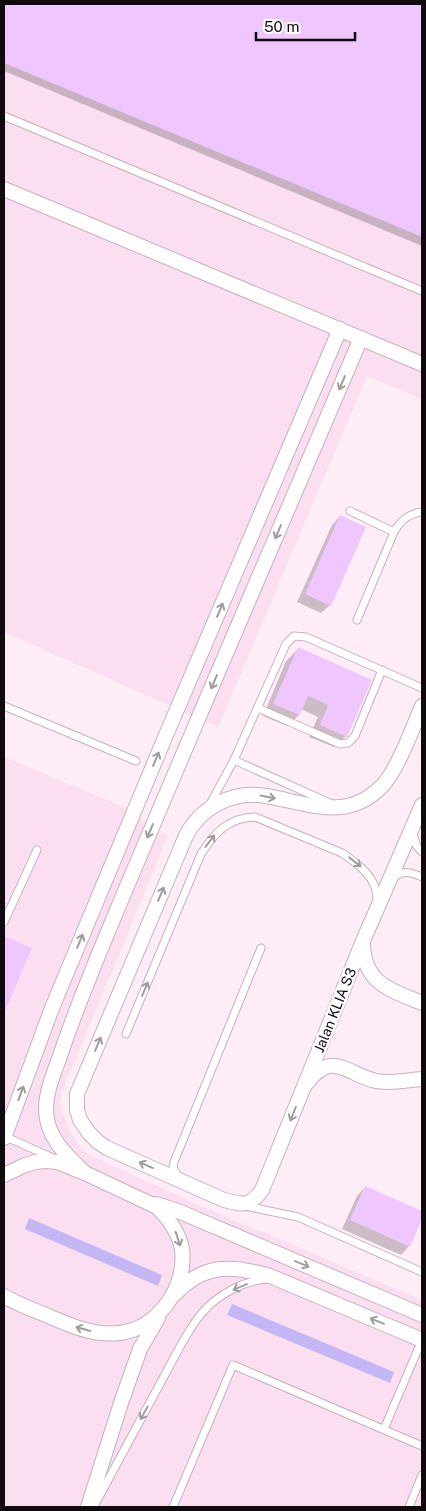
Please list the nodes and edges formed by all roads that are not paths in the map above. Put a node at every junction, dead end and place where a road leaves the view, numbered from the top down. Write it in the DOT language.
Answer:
graph roads {
  1 [pos="4,116"];
  2 [pos="4,189"];
  3 [pos="422,291"];
  4 [pos="340,329"];
  5 [pos="361,338"];
  6 [pos="422,364"];
  7 [pos="350,511"];
  8 [pos="422,512"];
  9 [pos="394,532"];
  10 [pos="357,620"];
  11 [pos="382,670"];
  12 [pos="422,688"];
  13 [pos="4,706"];
  14 [pos="422,706"];
  15 [pos="258,708"];
  16 [pos="234,760"];
  17 [pos="136,761"];
  18 [pos="422,805"];
  19 [pos="340,807"];
  20 [pos="207,809"];
  21 [pos="413,826"];
  22 [pos="37,850"];
  23 [pos="422,852"];
  24 [pos="422,877"];
  25 [pos="389,881"];
  26 [pos="375,915"];
  27 [pos="4,922"];
  28 [pos="363,941"];
  29 [pos="261,948"];
  30 [pos="422,1003"];
  31 [pos="126,1034"];
  32 [pos="422,1079"];
  33 [pos="303,1088"];
  34 [pos="4,1137"];
  35 [pos="65,1164"];
  36 [pos="85,1173"];
  37 [pos="4,1175"];
  38 [pos="184,1182"];
  39 [pos="144,1200"];
  40 [pos="239,1204"];
  41 [pos="422,1272"];
  42 [pos="287,1283"];
  43 [pos="4,1296"];
  44 [pos="166,1304"];
  45 [pos="422,1315"];
  46 [pos="422,1340"];
  47 [pos="384,1429"];
  48 [pos="422,1446"];
  49 [pos="422,1475"];
  50 [pos="88,1507"];
  51 [pos="93,1507"];
  52 [pos="173,1507"];
  53 [pos="409,1507"];
  1 -- 3 [label="lane"];
  2 -- 4 [label="street"];
  4 -- 5 [label="street"];
  34 -- 4 [label="street, one-way"];
  5 -- 6 [label="street"];
  5 -- 36 [label="street, one-way"];
  7 -- 9 [label="lane"];
  8 -- 9 [label="lane"];
  9 -- 10 [label="lane"];
  11 -- 12 [label="lane"];
  11 -- 15 [label="lane"];
  11 -- 15 [label="lane"];
  13 -- 17 [label="lane"];
  14 -- 19 [label="street"];
  15 -- 16 [label="lane"];
  16 -- 19 [label="lane"];
  16 -- 20 [label="lane"];
  18 -- 21 [label="street, Jalan KLIA S3"];
  20 -- 19 [label="street, one-way"];
  38 -- 20 [label="street, one-way"];
  21 -- 23 [label="lane"];
  21 -- 25 [label="street, Jalan KLIA S3"];
  22 -- 27 [label="lane"];
  24 -- 25 [label="lane"];
  25 -- 26 [label="street, Jalan KLIA S3"];
  26 -- 28 [label="street, Jalan KLIA S3"];
  31 -- 26 [label="lane, one-way"];
  28 -- 30 [label="street"];
  28 -- 33 [label="street, Jalan KLIA S3"];
  29 -- 38 [label="lane"];
  32 -- 33 [label="street"];
  33 -- 40 [label="street, Jalan KLIA S3, one-way"];
  34 -- 35 [label="lane"];
  35 -- 36 [label="street"];
  35 -- 37 [label="street"];
  36 -- 39 [label="street"];
  38 -- 40 [label="street"];
  39 -- 44 [label="street, one-way"];
  39 -- 45 [label="street, one-way"];
  40 -- 41 [label="lane"];
  42 -- 44 [label="street"];
  46 -- 42 [label="street, one-way"];
  42 -- 51 [label="lane, one-way"];
  44 -- 43 [label="street, one-way"];
  44 -- 50 [label="street"];
  46 -- 47 [label="lane"];
  47 -- 48 [label="lane"];
  47 -- 52 [label="lane"];
  49 -- 53 [label="lane"];
}
